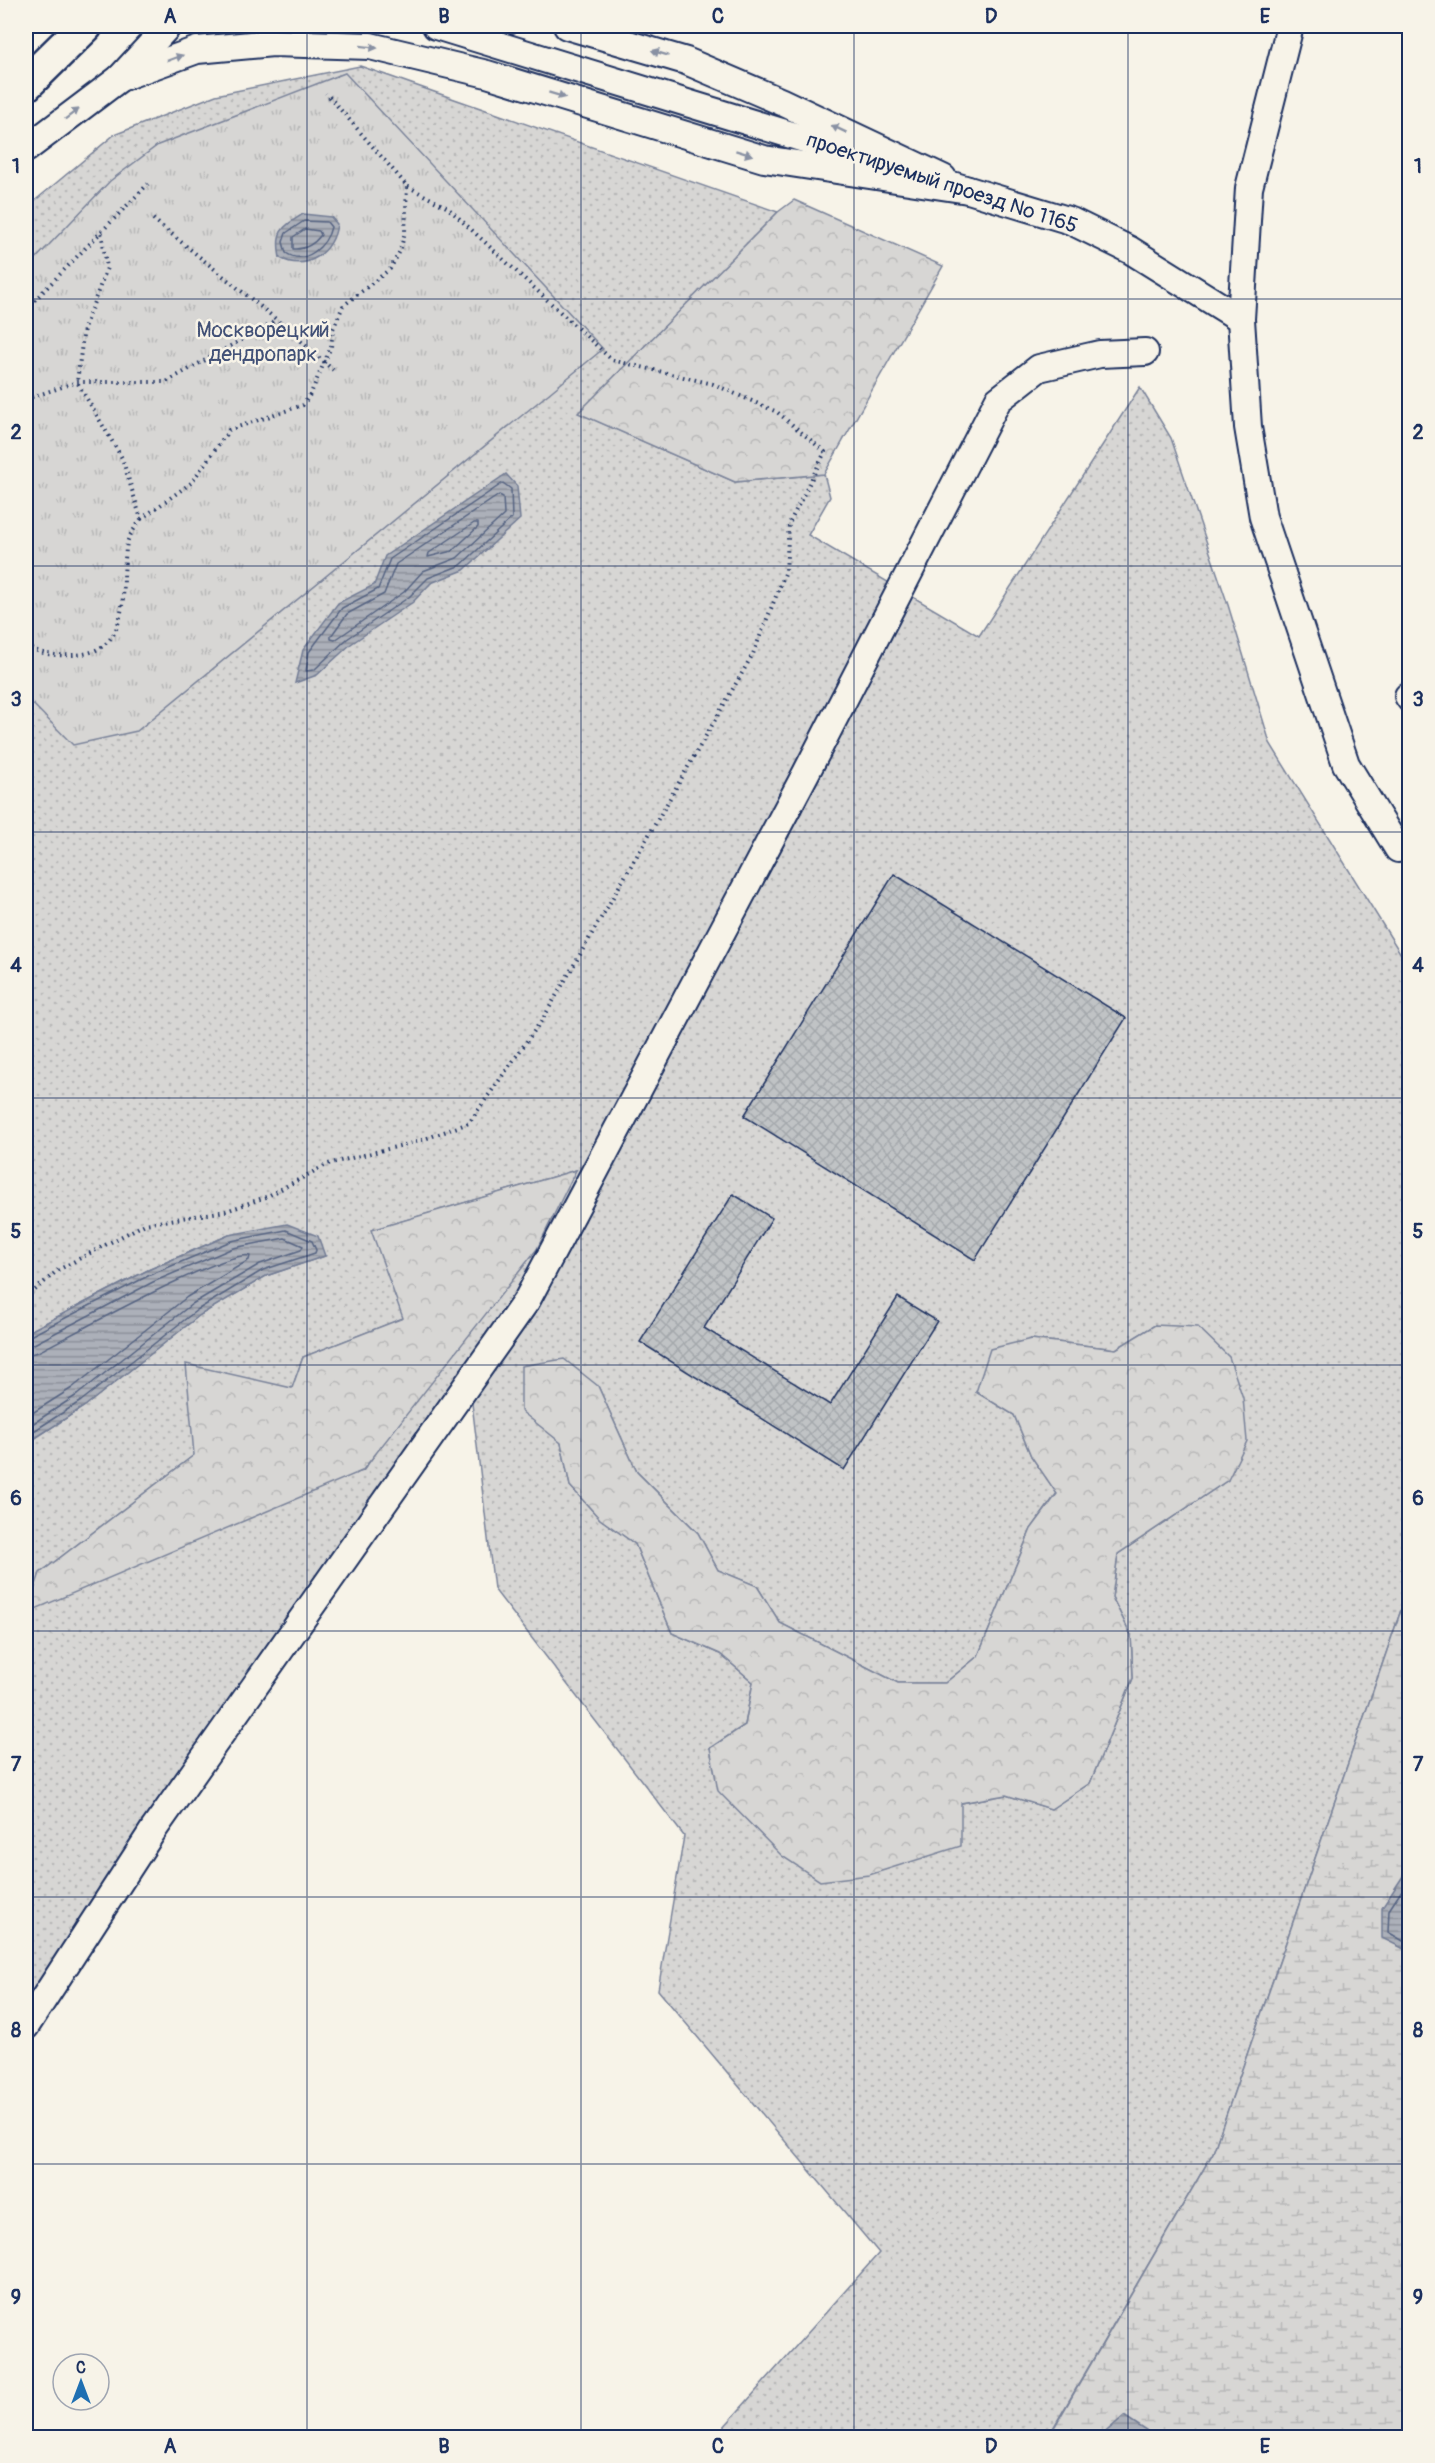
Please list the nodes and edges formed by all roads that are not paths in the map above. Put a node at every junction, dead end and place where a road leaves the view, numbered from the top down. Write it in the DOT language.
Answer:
graph roads {
  1 [pos="85,26"];
  2 [pos="168,26"];
  3 [pos="436,26"];
  4 [pos="567,26"];
  5 [pos="1290,26"];
  6 [pos="120,78"];
  7 [pos="26,84"];
  8 [pos="26,149"];
  9 [pos="968,190"];
  10 [pos="1241,319"];
  11 [pos="1144,352"];
  12 [pos="1398,849"];
  13 [pos="26,2026"];
  1 -- 7 [label="main road"];
  2 -- 6 [label="street"];
  3 -- 9 [label="street, проектируемый проезд № 1165"];
  9 -- 4 [label="street, one-way"];
  5 -- 10 [label="street"];
  8 -- 6 [label="street, one-way"];
  6 -- 9 [label="street, one-way"];
  9 -- 10 [label="street, проектируемый проезд № 1165"];
  10 -- 12 [label="street"];
  11 -- 13 [label="street"];
}
